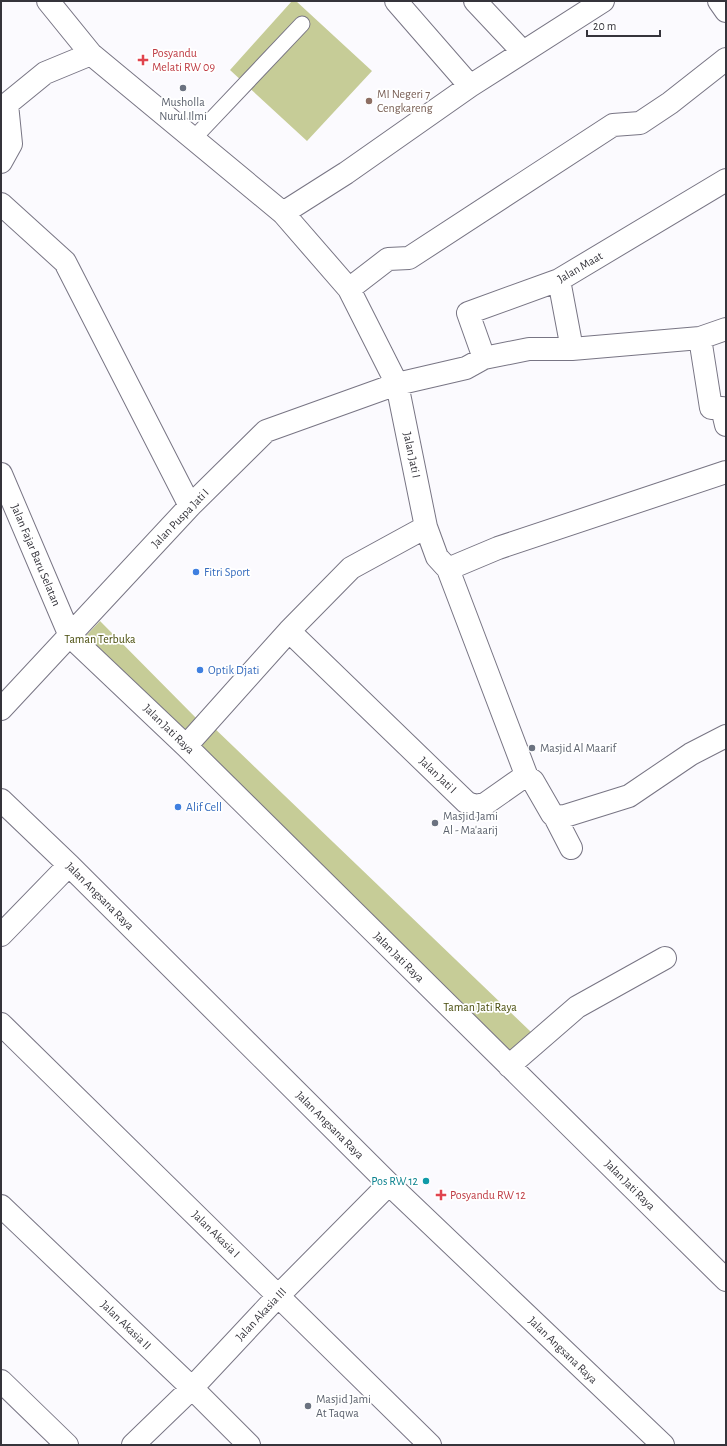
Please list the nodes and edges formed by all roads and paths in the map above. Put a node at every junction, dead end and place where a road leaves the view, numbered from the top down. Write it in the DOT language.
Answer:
graph roads {
  1 [pos="48,1"];
  2 [pos="475,1"];
  3 [pos="603,1"];
  4 [pos="719,1"];
  5 [pos="400,2"];
  6 [pos="726,11"];
  7 [pos="302,24"];
  8 [pos="523,52"];
  9 [pos="91,54"];
  10 [pos="726,59"];
  11 [pos="470,86"];
  12 [pos="194,138"];
  13 [pos="1,162"];
  14 [pos="726,180"];
  15 [pos="1,204"];
  16 [pos="283,213"];
  17 [pos="559,280"];
  18 [pos="349,289"];
  19 [pos="726,329"];
  20 [pos="700,338"];
  21 [pos="572,349"];
  22 [pos="484,358"];
  23 [pos="397,384"];
  24 [pos="726,425"];
  25 [pos="725,470"];
  26 [pos="1,474"];
  27 [pos="190,506"];
  28 [pos="426,526"];
  29 [pos="448,569"];
  30 [pos="289,631"];
  31 [pos="70,636"];
  32 [pos="1,709"];
  33 [pos="726,736"];
  34 [pos="186,746"];
  35 [pos="527,777"];
  36 [pos="1,800"];
  37 [pos="555,817"];
  38 [pos="570,848"];
  39 [pos="69,865"];
  40 [pos="1,935"];
  41 [pos="665,958"];
  42 [pos="1,1024"];
  43 [pos="509,1066"];
  44 [pos="389,1184"];
  45 [pos="1,1206"];
  46 [pos="726,1280"];
  47 [pos="278,1295"];
  48 [pos="1,1381"];
  49 [pos="192,1388"];
  50 [pos="67,1445"];
  51 [pos="133,1445"];
  52 [pos="249,1445"];
  53 [pos="430,1445"];
  54 [pos="663,1445"];
  1 -- 9 [label="street, Jalan Jati I"];
  2 -- 8 [label="street"];
  3 -- 8 [label="street"];
  4 -- 6 [label="street"];
  5 -- 11 [label="street"];
  7 -- 12 [label="lane"];
  8 -- 11 [label="street"];
  9 -- 12 [label="street, Jalan Jati I"];
  9 -- 13 [label="street"];
  10 -- 18 [label="street"];
  11 -- 16 [label="street"];
  12 -- 16 [label="street, Jalan Jati I"];
  14 -- 17 [label="street, Jalan Maat"];
  15 -- 27 [label="street"];
  16 -- 18 [label="street, Jalan Jati I"];
  17 -- 21 [label="street"];
  17 -- 22 [label="street, Jalan Maat"];
  18 -- 23 [label="street, Jalan Jati I"];
  19 -- 20 [label="street"];
  20 -- 21 [label="street"];
  20 -- 24 [label="street"];
  21 -- 22 [label="street"];
  22 -- 23 [label="street"];
  23 -- 27 [label="street, Jalan Puspa Jati I"];
  23 -- 28 [label="street, Jalan Jati I"];
  25 -- 29 [label="street"];
  26 -- 31 [label="street, Jalan Fajar Baru Selatan"];
  27 -- 31 [label="street, Jalan Puspa Jati I"];
  28 -- 29 [label="street, Jalan Jati I"];
  28 -- 30 [label="street"];
  29 -- 35 [label="street, Jalan Jati I"];
  30 -- 34 [label="street"];
  30 -- 35 [label="street, Jalan Jati I"];
  31 -- 32 [label="street, Jalan Puspa Jati I"];
  31 -- 34 [label="street, Jalan Jati Raya"];
  33 -- 37 [label="street"];
  34 -- 43 [label="street, Jalan Jati Raya"];
  35 -- 37 [label="street"];
  36 -- 39 [label="street, Jalan Angsana Raya"];
  37 -- 38 [label="street"];
  39 -- 40 [label="street"];
  39 -- 44 [label="street, Jalan Angsana Raya"];
  41 -- 43 [label="street"];
  42 -- 47 [label="street, Jalan Akasia I"];
  43 -- 46 [label="street, Jalan Jati Raya"];
  44 -- 47 [label="street, Jalan Akasia III"];
  44 -- 54 [label="street, Jalan Angsana Raya"];
  45 -- 49 [label="street, Jalan Akasia II"];
  47 -- 49 [label="street, Jalan Akasia III"];
  47 -- 53 [label="street, Jalan Akasia I"];
  48 -- 50 [label="street"];
  49 -- 51 [label="street, Jalan Akasia III"];
  49 -- 52 [label="street, Jalan Akasia II"];
}
